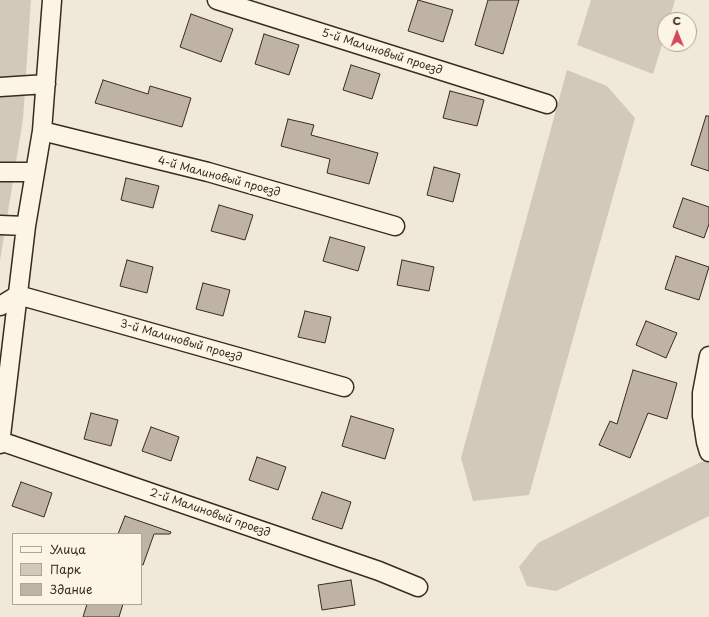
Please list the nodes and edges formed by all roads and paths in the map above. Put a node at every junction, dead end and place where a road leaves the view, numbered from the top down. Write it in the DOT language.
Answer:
graph roads {
  1 [pos="52,0"];
  2 [pos="217,0"];
  3 [pos="46,84"];
  4 [pos="0,87"];
  5 [pos="547,104"];
  6 [pos="42,131"];
  7 [pos="0,172"];
  8 [pos="35,172"];
  9 [pos="0,225"];
  10 [pos="26,226"];
  11 [pos="395,226"];
  12 [pos="18,295"];
  13 [pos="0,306"];
  14 [pos="709,356"];
  15 [pos="344,388"];
  16 [pos="2,421"];
  17 [pos="0,443"];
  18 [pos="709,452"];
  19 [pos="418,587"];
  1 -- 3 [label="street"];
  2 -- 5 [label="street, 5-й Малиновый проезд"];
  3 -- 4 [label="street"];
  3 -- 6 [label="street"];
  6 -- 8 [label="street"];
  6 -- 11 [label="street, 4-й Малиновый проезд"];
  7 -- 8 [label="street"];
  8 -- 10 [label="street"];
  9 -- 10 [label="street"];
  10 -- 12 [label="street"];
  12 -- 13 [label="street"];
  12 -- 15 [label="street, 3-й Малиновый проезд"];
  12 -- 16 [label="street"];
  14 -- 18 [label="street"];
  16 -- 17 [label="street"];
  17 -- 19 [label="street, 2-й Малиновый проезд"];
}
